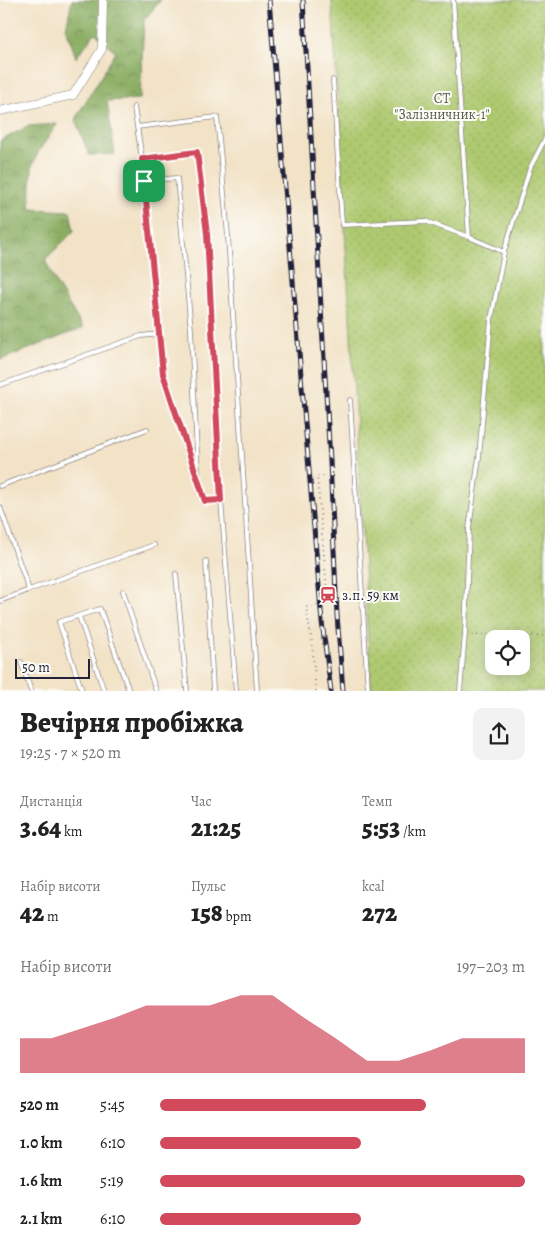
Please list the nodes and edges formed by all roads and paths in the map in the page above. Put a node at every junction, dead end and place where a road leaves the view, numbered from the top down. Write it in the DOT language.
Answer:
graph roads {
  1 [pos="102,0"];
  2 [pos="453,0"];
  3 [pos="333,80"];
  4 [pos="134,107"];
  5 [pos="0,111"];
  6 [pos="137,127"];
  7 [pos="545,139"];
  8 [pos="142,159"];
  9 [pos="144,181"];
  10 [pos="469,237"];
  11 [pos="504,252"];
  12 [pos="159,334"];
  13 [pos="0,385"];
  14 [pos="350,400"];
  15 [pos="147,429"];
  16 [pos="325,476"];
  17 [pos="198,480"];
  18 [pos="0,486"];
  19 [pos="221,500"];
  20 [pos="0,506"];
  21 [pos="154,545"];
  22 [pos="206,560"];
  23 [pos="176,574"];
  24 [pos="29,590"];
  25 [pos="123,591"];
  26 [pos="0,601"];
  27 [pos="79,616"];
  28 [pos="465,634"];
  29 [pos="545,636"];
  30 [pos="20,662"];
  31 [pos="31,691"];
  32 [pos="82,691"];
  33 [pos="104,691"];
  34 [pos="129,691"];
  35 [pos="156,691"];
  36 [pos="187,691"];
  37 [pos="213,691"];
  38 [pos="236,691"];
  39 [pos="257,691"];
  40 [pos="316,691"];
  41 [pos="368,691"];
  42 [pos="460,691"];
  1 -- 5 [label="street"];
  2 -- 10 [label="lane"];
  3 -- 10 [label="lane"];
  4 -- 6 [label="lane"];
  6 -- 8 [label="lane"];
  6 -- 39 [label="lane"];
  7 -- 11 [label="lane"];
  8 -- 9 [label="lane"];
  8 -- 19 [label="lane"];
  9 -- 12 [label="lane"];
  9 -- 17 [label="lane"];
  10 -- 11 [label="lane"];
  11 -- 28 [label="lane"];
  12 -- 13 [label="lane"];
  12 -- 17 [label="lane"];
  14 -- 41 [label="lane"];
  15 -- 18 [label="lane"];
  16 -- 40 [label="path"];
  17 -- 19 [label="lane"];
  19 -- 38 [label="lane"];
  20 -- 24 [label="lane"];
  21 -- 24 [label="lane"];
  22 -- 37 [label="lane"];
  23 -- 36 [label="lane"];
  24 -- 26 [label="lane"];
  25 -- 35 [label="lane"];
  27 -- 32 [label="lane"];
  27 -- 33 [label="lane"];
  27 -- 34 [label="lane"];
  28 -- 29 [label="path"];
  28 -- 42 [label="lane"];
  30 -- 31 [label="lane"];
}
